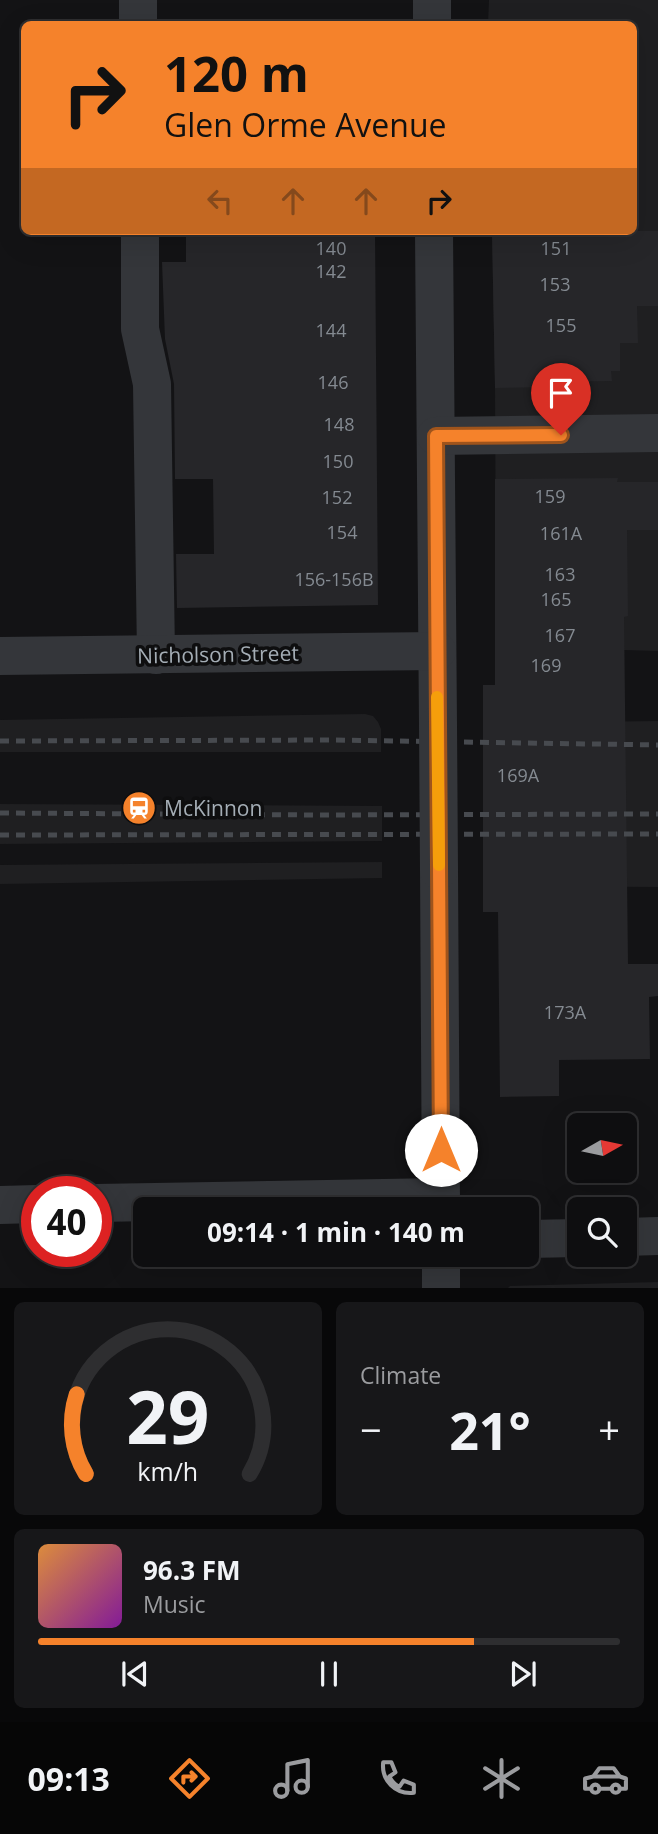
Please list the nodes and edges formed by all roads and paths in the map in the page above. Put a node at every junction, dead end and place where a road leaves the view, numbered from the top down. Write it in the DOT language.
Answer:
graph roads {
  1 [pos="138,0"];
  2 [pos="432,0"];
  3 [pos="138,21"];
  4 [pos="432,21"];
  5 [pos="139,235"];
  6 [pos="434,235"];
  7 [pos="658,433"];
  8 [pos="436,436"];
  9 [pos="437,650"];
  10 [pos="156,655"];
  11 [pos="0,656"];
  12 [pos="441,1197"];
  13 [pos="112,1203"];
  14 [pos="133,1203"];
  15 [pos="21,1204"];
  16 [pos="0,1205"];
  17 [pos="658,1236"];
  18 [pos="637,1237"];
  19 [pos="567,1238"];
  20 [pos="539,1239"];
  21 [pos="440,1267"];
  22 [pos="440,1288"];
  1 -- 3 [label="street"];
  2 -- 4 [label="street"];
  5 -- 10 [label="street"];
  6 -- 8 [label="street"];
  7 -- 8 [label="street"];
  8 -- 9 [label="street"];
  9 -- 10 [label="street, Nicholson Street"];
  9 -- 12 [label="street, bridge"];
  10 -- 11 [label="street, Nicholson Street"];
  13 -- 14 [label="street"];
  15 -- 16 [label="street"];
  17 -- 18 [label="street"];
  19 -- 20 [label="street"];
  21 -- 22 [label="street"];
}
